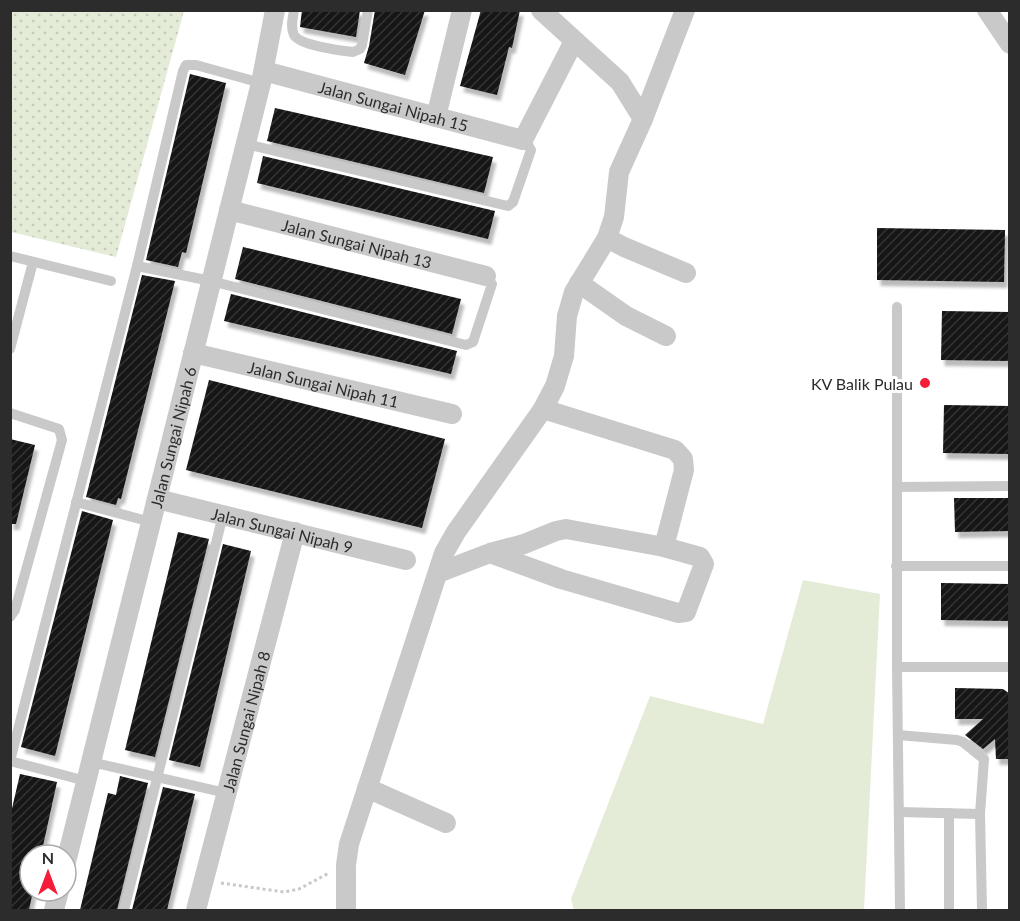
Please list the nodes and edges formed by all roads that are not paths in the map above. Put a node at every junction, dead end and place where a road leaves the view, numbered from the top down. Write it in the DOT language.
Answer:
graph roads {
  1 [pos="275,10"];
  2 [pos="294,10"];
  3 [pos="368,10"];
  4 [pos="462,10"];
  5 [pos="541,10"];
  6 [pos="685,10"];
  7 [pos="987,10"];
  8 [pos="574,40"];
  9 [pos="1010,44"];
  10 [pos="262,77"];
  11 [pos="436,117"];
  12 [pos="643,119"];
  13 [pos="523,140"];
  14 [pos="246,144"];
  15 [pos="229,210"];
  16 [pos="607,238"];
  17 [pos="10,256"];
  18 [pos="33,262"];
  19 [pos="137,266"];
  20 [pos="686,273"];
  21 [pos="486,276"];
  22 [pos="111,281"];
  23 [pos="211,282"];
  24 [pos="579,283"];
  25 [pos="897,307"];
  26 [pos="666,336"];
  27 [pos="10,349"];
  28 [pos="193,353"];
  29 [pos="543,409"];
  30 [pos="10,413"];
  31 [pos="452,414"];
  32 [pos="1010,486"];
  33 [pos="897,487"];
  34 [pos="157,499"];
  35 [pos="76,502"];
  36 [pos="223,515"];
  37 [pos="151,522"];
  38 [pos="294,532"];
  39 [pos="664,547"];
  40 [pos="490,553"];
  41 [pos="406,560"];
  42 [pos="896,566"];
  43 [pos="1010,566"];
  44 [pos="438,573"];
  45 [pos="10,617"];
  46 [pos="897,667"];
  47 [pos="1010,667"];
  48 [pos="898,735"];
  49 [pos="10,761"];
  50 [pos="89,772"];
  51 [pos="159,778"];
  52 [pos="367,788"];
  53 [pos="226,794"];
  54 [pos="899,812"];
  55 [pos="949,813"];
  56 [pos="980,814"];
  57 [pos="446,823"];
  58 [pos="71,843"];
  59 [pos="124,910"];
  60 [pos="196,910"];
  61 [pos="346,910"];
  62 [pos="900,910"];
  63 [pos="949,910"];
  64 [pos="982,910"];
  1 -- 10 [label="street, Jalan Sungai Nipah 6"];
  2 -- 3 [label="lane"];
  4 -- 11 [label="street"];
  5 -- 8 [label="street"];
  6 -- 12 [label="street"];
  7 -- 9 [label="street"];
  8 -- 12 [label="street"];
  8 -- 13 [label="street"];
  10 -- 11 [label="street, Jalan Sungai Nipah 15"];
  10 -- 14 [label="street, Jalan Sungai Nipah 6"];
  10 -- 19 [label="lane"];
  11 -- 13 [label="street, Jalan Sungai Nipah 15"];
  12 -- 16 [label="street"];
  13 -- 14 [label="lane"];
  14 -- 15 [label="street, Jalan Sungai Nipah 6"];
  15 -- 21 [label="street, Jalan Sungai Nipah 13"];
  15 -- 23 [label="street, Jalan Sungai Nipah 6"];
  16 -- 20 [label="street"];
  16 -- 24 [label="street"];
  17 -- 18 [label="lane"];
  18 -- 22 [label="lane"];
  18 -- 27 [label="lane"];
  19 -- 23 [label="lane"];
  19 -- 35 [label="lane"];
  21 -- 23 [label="lane"];
  23 -- 28 [label="street, Jalan Sungai Nipah 6"];
  24 -- 26 [label="street"];
  24 -- 29 [label="street"];
  25 -- 33 [label="lane"];
  28 -- 31 [label="street, Jalan Sungai Nipah 11"];
  28 -- 34 [label="street, Jalan Sungai Nipah 6"];
  29 -- 39 [label="street"];
  29 -- 44 [label="street"];
  30 -- 45 [label="lane"];
  32 -- 33 [label="lane"];
  33 -- 42 [label="lane"];
  34 -- 36 [label="street, Jalan Sungai Nipah 9"];
  34 -- 37 [label="street, Jalan Sungai Nipah 6"];
  35 -- 37 [label="lane"];
  35 -- 49 [label="lane"];
  36 -- 38 [label="street, Jalan Sungai Nipah 9"];
  36 -- 51 [label="lane"];
  37 -- 50 [label="street, Jalan Sungai Nipah 6"];
  38 -- 41 [label="street, Jalan Sungai Nipah 9"];
  38 -- 53 [label="street, Jalan Sungai Nipah 8"];
  39 -- 40 [label="street"];
  39 -- 40 [label="street"];
  40 -- 44 [label="street"];
  42 -- 43 [label="lane"];
  42 -- 46 [label="lane"];
  44 -- 52 [label="street"];
  46 -- 47 [label="lane"];
  46 -- 48 [label="lane"];
  48 -- 54 [label="lane"];
  48 -- 56 [label="lane"];
  49 -- 50 [label="lane"];
  50 -- 51 [label="lane"];
  50 -- 58 [label="street, Jalan Sungai Nipah 6"];
  51 -- 53 [label="lane"];
  51 -- 59 [label="lane"];
  52 -- 57 [label="street"];
  52 -- 61 [label="street"];
  53 -- 60 [label="street, Jalan Sungai Nipah 8"];
  54 -- 55 [label="lane"];
  54 -- 62 [label="lane"];
  55 -- 56 [label="lane"];
  55 -- 63 [label="lane"];
  56 -- 64 [label="lane"];
}
